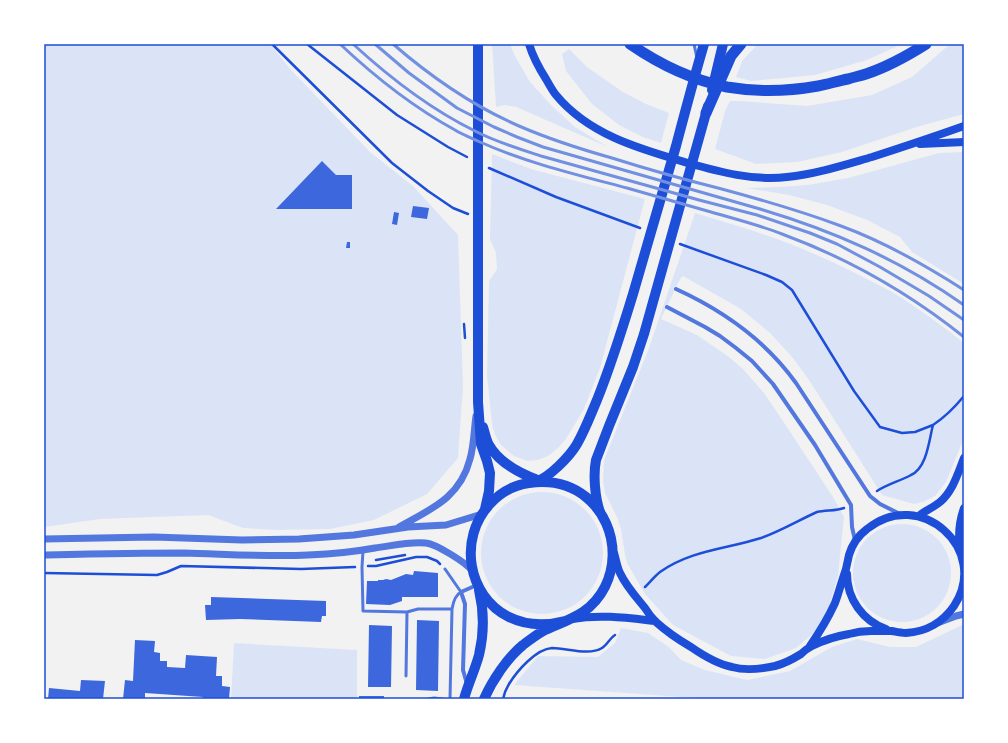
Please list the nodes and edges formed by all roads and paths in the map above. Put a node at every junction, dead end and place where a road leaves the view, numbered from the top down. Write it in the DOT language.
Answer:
graph roads {
  1 [pos="272,44"];
  2 [pos="308,44"];
  3 [pos="478,44"];
  4 [pos="530,44"];
  5 [pos="630,44"];
  6 [pos="694,44"];
  7 [pos="704,44"];
  8 [pos="723,44"];
  9 [pos="741,44"];
  10 [pos="926,44"];
  11 [pos="698,65"];
  12 [pos="706,113"];
  13 [pos="964,126"];
  14 [pos="964,142"];
  15 [pos="910,145"];
  16 [pos="468,157"];
  17 [pos="488,167"];
  18 [pos="478,219"];
  19 [pos="645,230"];
  20 [pos="674,241"];
  21 [pos="676,289"];
  22 [pos="667,307"];
  23 [pos="464,324"];
  24 [pos="465,338"];
  25 [pos="964,396"];
  26 [pos="478,402"];
  27 [pos="479,418"];
  28 [pos="933,425"];
  29 [pos="964,458"];
  30 [pos="539,481"];
  31 [pos="884,487"];
  32 [pos="964,508"];
  33 [pos="834,510"];
  34 [pos="600,512"];
  35 [pos="482,514"];
  36 [pos="902,515"];
  37 [pos="919,516"];
  38 [pos="395,529"];
  39 [pos="44,539"];
  40 [pos="856,542"];
  41 [pos="613,549"];
  42 [pos="364,550"];
  43 [pos="44,555"];
  44 [pos="406,555"];
  45 [pos="961,556"];
  46 [pos="376,560"];
  47 [pos="847,566"];
  48 [pos="362,567"];
  49 [pos="445,569"];
  50 [pos="964,572"];
  51 [pos="44,573"];
  52 [pos="474,574"];
  53 [pos="478,584"];
  54 [pos="645,587"];
  55 [pos="461,592"];
  56 [pos="452,609"];
  57 [pos="407,612"];
  58 [pos="964,614"];
  59 [pos="565,621"];
  60 [pos="655,621"];
  61 [pos="936,624"];
  62 [pos="893,631"];
  63 [pos="615,635"];
  64 [pos="810,646"];
  65 [pos="406,676"];
  66 [pos="468,686"];
  67 [pos="428,699"];
  68 [pos="443,699"];
  69 [pos="450,699"];
  70 [pos="464,699"];
  71 [pos="484,699"];
  72 [pos="503,699"];
  1 -- 18 [label="path"];
  2 -- 16 [label="path"];
  3 -- 18 [label="main road"];
  4 -- 15 [label="main road"];
  5 -- 10 [label="highway"];
  6 -- 11 [label="lane"];
  7 -- 11 [label="main road"];
  8 -- 12 [label="main road"];
  9 -- 12 [label="highway"];
  11 -- 30 [label="main road"];
  12 -- 34 [label="main road"];
  13 -- 15 [label="main road"];
  14 -- 15 [label="main road"];
  17 -- 19 [label="path"];
  18 -- 26 [label="main road"];
  20 -- 28 [label="path"];
  21 -- 36 [label="street"];
  22 -- 40 [label="street"];
  23 -- 24 [label="path"];
  25 -- 28 [label="path"];
  26 -- 27 [label="main road"];
  26 -- 38 [label="street"];
  27 -- 30 [label="main road"];
  27 -- 35 [label="main road"];
  28 -- 31 [label="path"];
  29 -- 37 [label="main road"];
  30 -- 34 [label="main road"];
  30 -- 35 [label="main road"];
  32 -- 45 [label="main road"];
  33 -- 54 [label="path"];
  34 -- 41 [label="main road"];
  35 -- 38 [label="street"];
  35 -- 52 [label="main road"];
  36 -- 37 [label="main road"];
  36 -- 40 [label="main road"];
  37 -- 45 [label="main road"];
  38 -- 39 [label="street"];
  40 -- 47 [label="main road"];
  41 -- 59 [label="main road"];
  41 -- 60 [label="main road"];
  42 -- 43 [label="street"];
  42 -- 48 [label="lane"];
  42 -- 52 [label="street"];
  44 -- 46 [label="path"];
  45 -- 50 [label="main road"];
  47 -- 62 [label="main road"];
  47 -- 64 [label="main road"];
  48 -- 49 [label="path"];
  48 -- 51 [label="path"];
  48 -- 57 [label="lane"];
  49 -- 55 [label="lane"];
  50 -- 61 [label="main road"];
  52 -- 53 [label="main road"];
  53 -- 55 [label="street"];
  53 -- 59 [label="main road"];
  53 -- 66 [label="main road"];
  55 -- 56 [label="lane"];
  55 -- 66 [label="street"];
  56 -- 57 [label="lane"];
  56 -- 69 [label="lane"];
  57 -- 65 [label="lane"];
  58 -- 61 [label="street"];
  59 -- 60 [label="main road"];
  59 -- 71 [label="main road"];
  60 -- 64 [label="main road"];
  61 -- 62 [label="main road"];
  62 -- 64 [label="main road"];
  63 -- 72 [label="path"];
  66 -- 70 [label="main road"];
  67 -- 68 [label="lane"];
}
